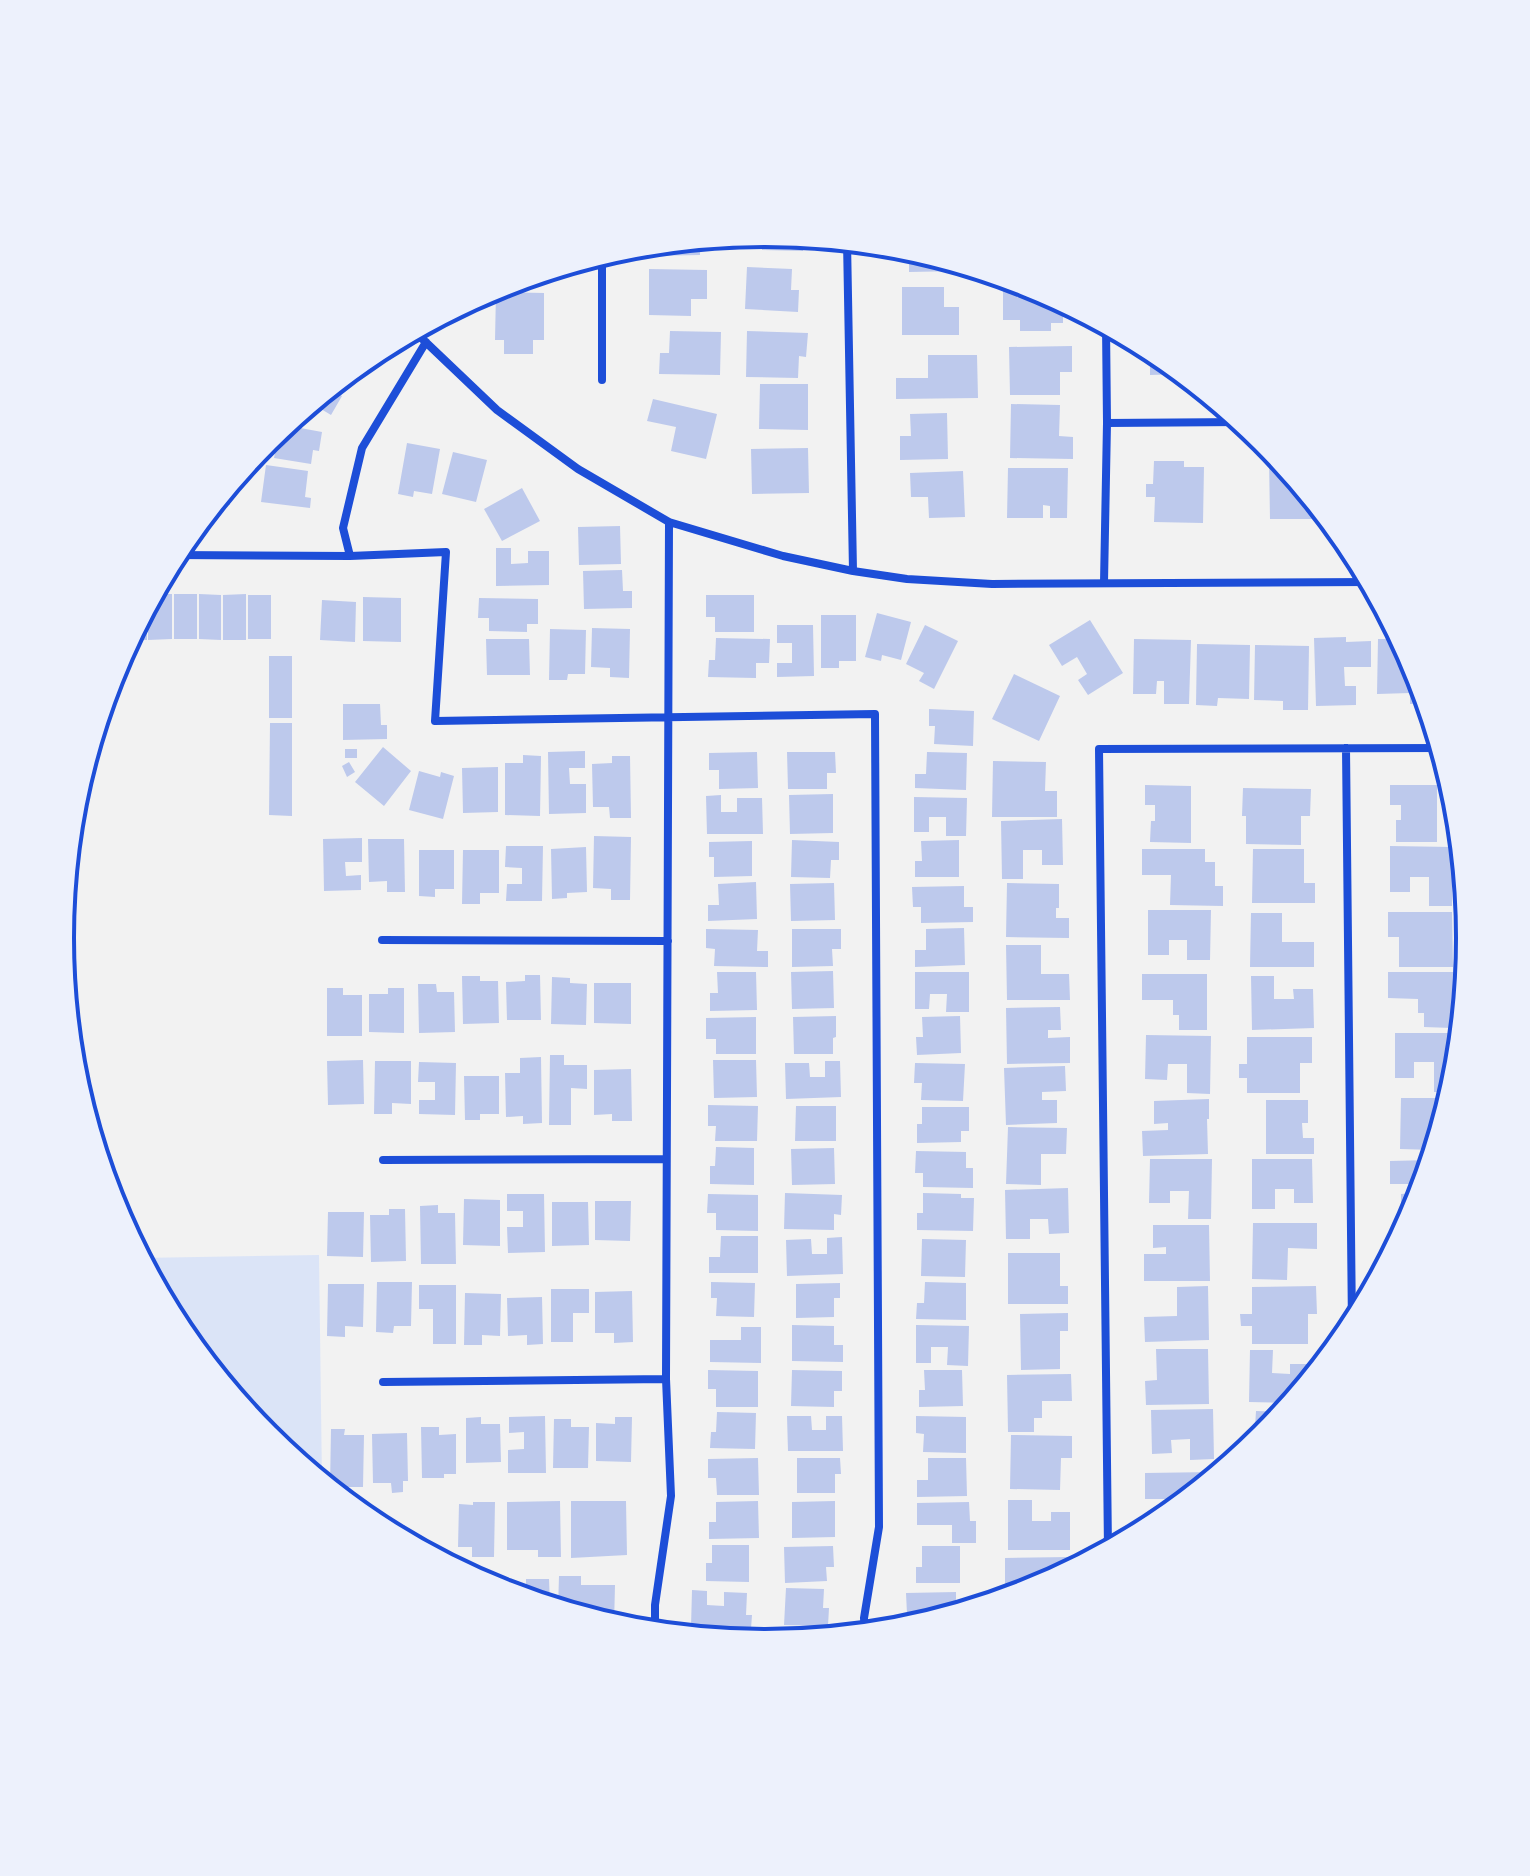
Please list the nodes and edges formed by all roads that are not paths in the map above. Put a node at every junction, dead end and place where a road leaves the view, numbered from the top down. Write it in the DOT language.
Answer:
graph roads {
  1 [pos="847,252"];
  2 [pos="602,267"];
  3 [pos="1106,338"];
  4 [pos="422,339"];
  5 [pos="426,342"];
  6 [pos="602,380"];
  7 [pos="1225,422"];
  8 [pos="1107,423"];
  9 [pos="669,522"];
  10 [pos="189,555"];
  11 [pos="350,556"];
  12 [pos="853,571"];
  13 [pos="1357,582"];
  14 [pos="1104,583"];
  15 [pos="668,718"];
  16 [pos="1346,748"];
  17 [pos="1429,748"];
  18 [pos="382,940"];
  19 [pos="668,941"];
  20 [pos="666,1159"];
  21 [pos="383,1160"];
  22 [pos="1352,1303"];
  23 [pos="666,1379"];
  24 [pos="383,1382"];
  25 [pos="1108,1537"];
  26 [pos="655,1620"];
  27 [pos="864,1622"];
  1 -- 12 [label="street"];
  2 -- 6 [label="street"];
  3 -- 8 [label="street"];
  4 -- 5 [label="street"];
  5 -- 9 [label="street"];
  5 -- 11 [label="street"];
  7 -- 8 [label="street"];
  8 -- 14 [label="street"];
  9 -- 12 [label="street"];
  9 -- 15 [label="street"];
  10 -- 11 [label="street"];
  11 -- 15 [label="street"];
  12 -- 14 [label="street"];
  13 -- 14 [label="street"];
  15 -- 19 [label="street"];
  15 -- 27 [label="street"];
  16 -- 17 [label="street"];
  16 -- 22 [label="street"];
  16 -- 25 [label="street"];
  18 -- 19 [label="street"];
  19 -- 20 [label="street"];
  20 -- 21 [label="street"];
  20 -- 23 [label="street"];
  23 -- 24 [label="street"];
  23 -- 26 [label="street"];
}
